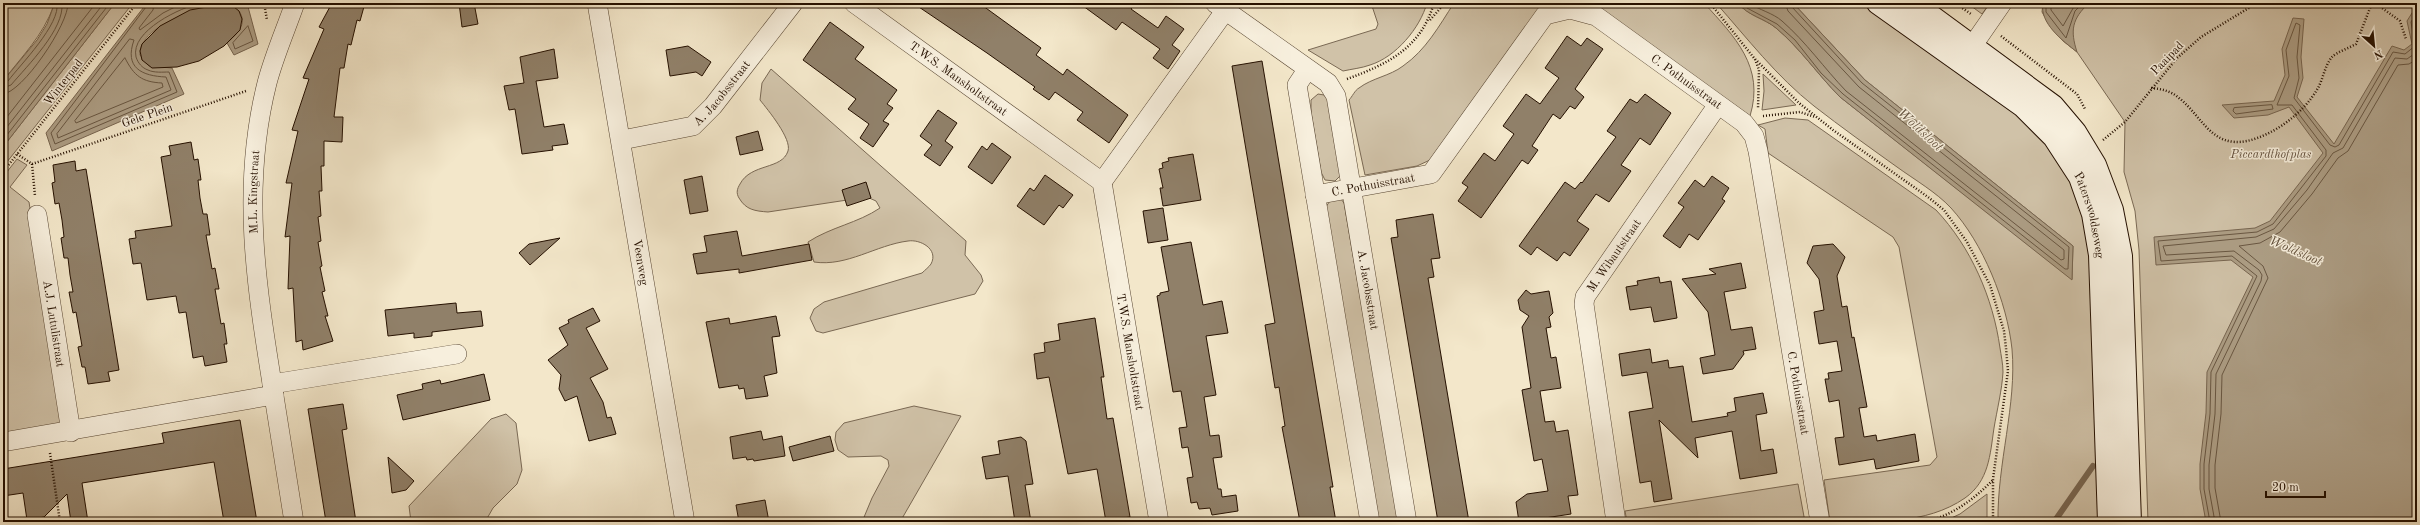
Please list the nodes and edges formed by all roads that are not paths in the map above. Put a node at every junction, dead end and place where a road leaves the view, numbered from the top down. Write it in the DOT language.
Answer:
graph roads {
  1 [pos="295,3"];
  2 [pos="597,3"];
  3 [pos="794,3"];
  4 [pos="854,3"];
  5 [pos="1878,3"];
  6 [pos="1913,3"];
  7 [pos="2002,3"];
  8 [pos="1220,7"];
  9 [pos="1966,54"];
  10 [pos="1307,70"];
  11 [pos="1717,106"];
  12 [pos="622,140"];
  13 [pos="1102,182"];
  14 [pos="1352,187"];
  15 [pos="1315,195"];
  16 [pos="38,215"];
  17 [pos="456,354"];
  18 [pos="273,390"];
  19 [pos="70,432"];
  20 [pos="3,442"];
  21 [pos="294,522"];
  22 [pos="685,522"];
  23 [pos="1159,522"];
  24 [pos="1370,522"];
  25 [pos="1407,522"];
  26 [pos="1616,522"];
  27 [pos="1820,522"];
  28 [pos="2109,522"];
  29 [pos="2130,522"];
  1 -- 18 [label="street, M.L. Kingstraat"];
  2 -- 12 [label="street, Veenweg"];
  3 -- 12 [label="street, A. Jacobsstraat"];
  4 -- 13 [label="street, T.W.S. Mansholtstraat"];
  5 -- 9 [label="main road, Paterswoldseweg"];
  6 -- 9 [label="main road, Paterswoldseweg"];
  7 -- 9 [label="street"];
  8 -- 10 [label="street"];
  8 -- 13 [label="street"];
  9 -- 28 [label="main road, Paterswoldseweg"];
  9 -- 29 [label="main road, Paterswoldseweg"];
  10 -- 14 [label="street, A. Jacobsstraat"];
  10 -- 15 [label="street"];
  11 -- 14 [label="street, C. Pothuisstraat"];
  11 -- 26 [label="street, M. Wibautstraat"];
  11 -- 27 [label="street, C. Pothuisstraat"];
  12 -- 22 [label="street, Veenweg"];
  13 -- 23 [label="street, T.W.S. Mansholtstraat"];
  14 -- 15 [label="street, C. Pothuisstraat"];
  14 -- 25 [label="street, A. Jacobsstraat"];
  15 -- 24 [label="street"];
  16 -- 19 [label="street, A.J. Lutulistraat"];
  17 -- 18 [label="street"];
  18 -- 19 [label="street"];
  18 -- 21 [label="street, M.L. Kingstraat"];
  19 -- 20 [label="street"];
}
